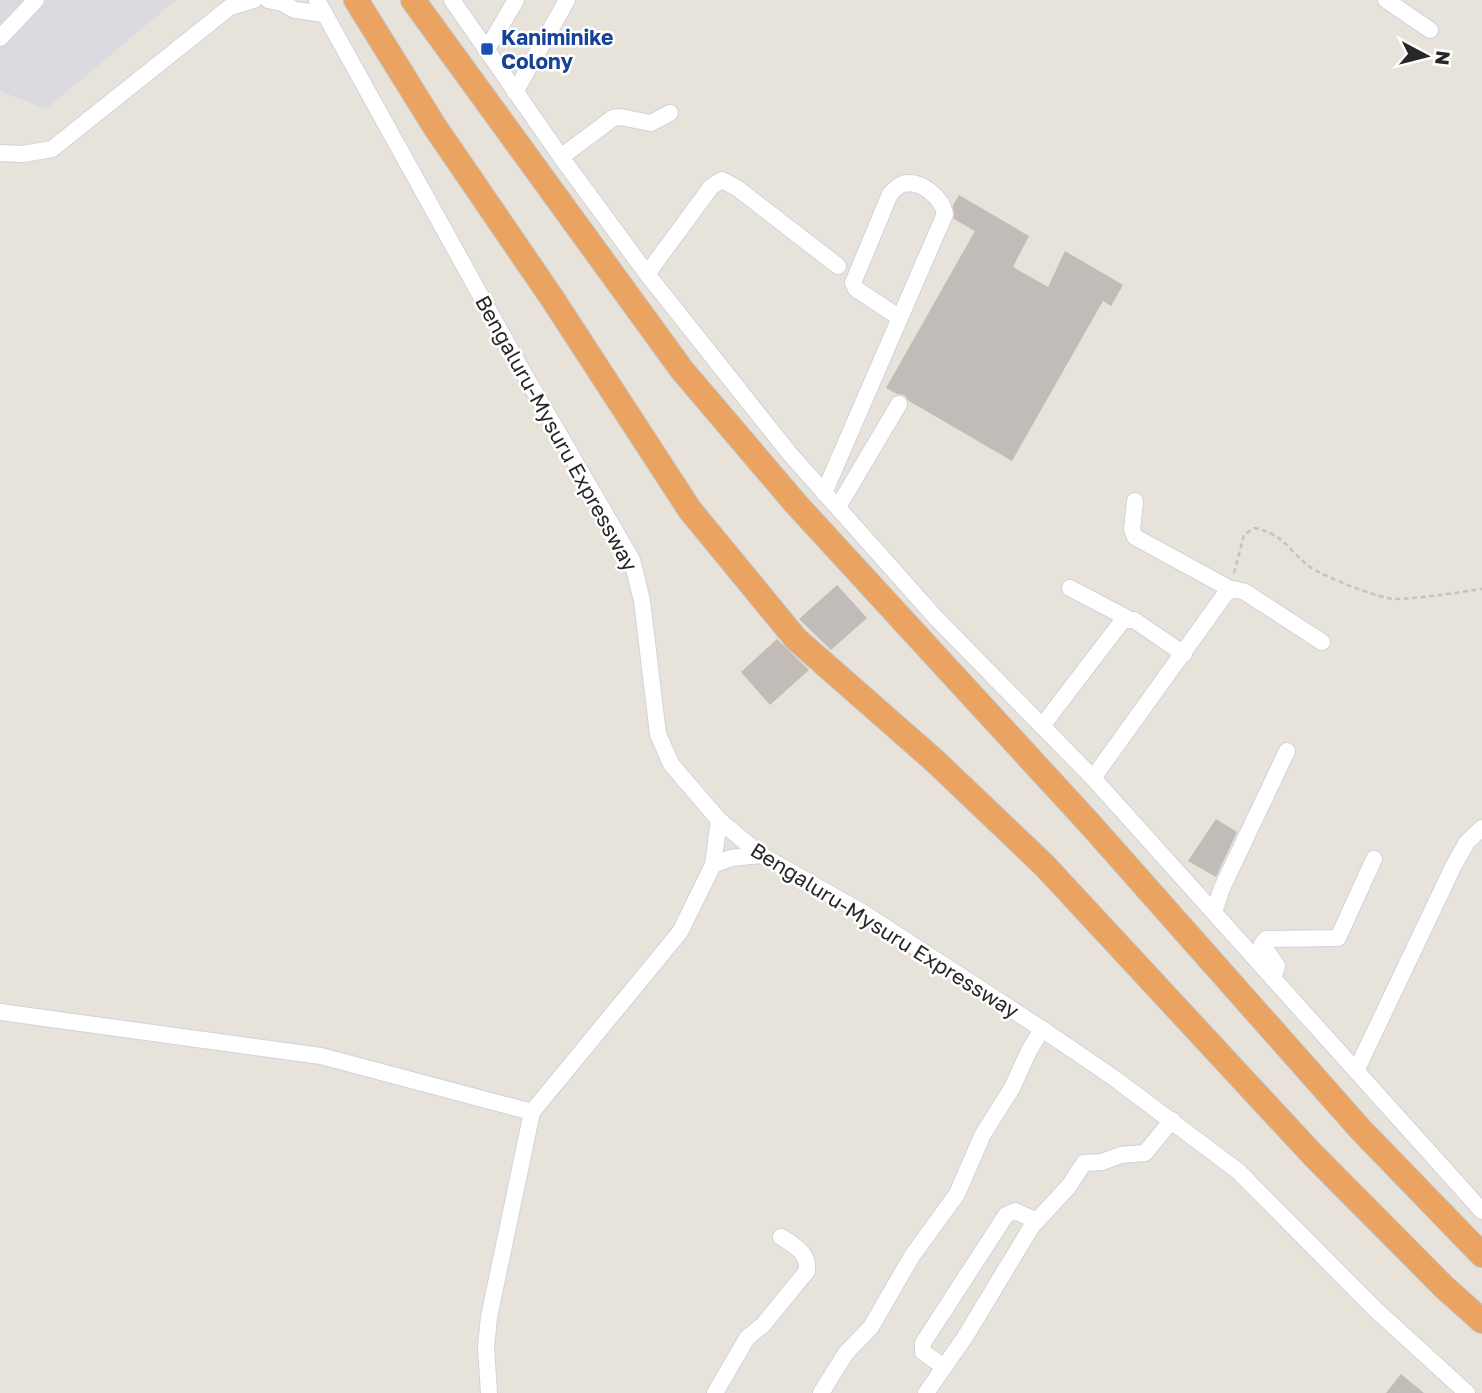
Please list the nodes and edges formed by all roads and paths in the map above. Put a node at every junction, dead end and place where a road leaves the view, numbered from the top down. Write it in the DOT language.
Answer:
graph roads {
  1 [pos="36,0"];
  2 [pos="254,0"];
  3 [pos="268,0"];
  4 [pos="356,0"];
  5 [pos="413,0"];
  6 [pos="452,0"];
  7 [pos="516,0"];
  8 [pos="567,0"];
  9 [pos="1386,0"];
  10 [pos="321,7"];
  11 [pos="1430,30"];
  12 [pos="0,38"];
  13 [pos="487,48"];
  14 [pos="515,92"];
  15 [pos="670,113"];
  16 [pos="0,153"];
  17 [pos="561,157"];
  18 [pos="838,266"];
  19 [pos="647,274"];
  20 [pos="900,318"];
  21 [pos="899,404"];
  22 [pos="824,493"];
  23 [pos="1135,501"];
  24 [pos="838,507"];
  25 [pos="1070,588"];
  26 [pos="1482,589"];
  27 [pos="1231,590"];
  28 [pos="1126,618"];
  29 [pos="1322,642"];
  30 [pos="1184,654"];
  31 [pos="1042,726"];
  32 [pos="1287,751"];
  33 [pos="1093,778"];
  34 [pos="719,820"];
  35 [pos="1482,828"];
  36 [pos="761,855"];
  37 [pos="1374,859"];
  38 [pos="713,865"];
  39 [pos="1214,912"];
  40 [pos="1273,979"];
  41 [pos="0,1012"];
  42 [pos="1042,1029"];
  43 [pos="1356,1071"];
  44 [pos="532,1112"];
  45 [pos="1172,1120"];
  46 [pos="1482,1211"];
  47 [pos="1037,1221"];
  48 [pos="781,1237"];
  49 [pos="1482,1255"];
  50 [pos="1482,1321"];
  51 [pos="944,1367"];
  52 [pos="1447,1386"];
  53 [pos="489,1393"];
  54 [pos="715,1393"];
  55 [pos="821,1393"];
  56 [pos="926,1393"];
  57 [pos="1467,1393"];
  1 -- 12 [label="street"];
  2 -- 16 [label="street"];
  3 -- 10 [label="street"];
  4 -- 50 [label="highway"];
  5 -- 49 [label="highway"];
  6 -- 13 [label="street"];
  7 -- 13 [label="street"];
  8 -- 14 [label="street"];
  9 -- 11 [label="street"];
  10 -- 34 [label="street, Bengaluru-Mysuru Expressway"];
  13 -- 14 [label="street"];
  14 -- 17 [label="street"];
  15 -- 17 [label="street"];
  17 -- 19 [label="street"];
  18 -- 19 [label="street"];
  19 -- 22 [label="street"];
  20 -- 20 [label="street"];
  20 -- 22 [label="street"];
  21 -- 24 [label="street"];
  22 -- 24 [label="street"];
  23 -- 27 [label="street"];
  24 -- 31 [label="street"];
  25 -- 28 [label="street"];
  26 -- 27 [label="path"];
  27 -- 29 [label="street"];
  27 -- 30 [label="street"];
  28 -- 30 [label="street"];
  28 -- 31 [label="street"];
  30 -- 33 [label="street"];
  31 -- 33 [label="street"];
  32 -- 39 [label="street"];
  33 -- 39 [label="street"];
  34 -- 36 [label="street, Bengaluru-Mysuru Expressway"];
  34 -- 38 [label="street"];
  35 -- 43 [label="street"];
  36 -- 38 [label="street"];
  36 -- 42 [label="street, Bengaluru-Mysuru Expressway"];
  37 -- 40 [label="street"];
  38 -- 44 [label="street"];
  39 -- 40 [label="street"];
  40 -- 43 [label="street"];
  41 -- 44 [label="street"];
  42 -- 45 [label="street, Bengaluru-Mysuru Expressway"];
  42 -- 55 [label="street"];
  43 -- 46 [label="street"];
  44 -- 53 [label="street"];
  45 -- 47 [label="street"];
  45 -- 52 [label="street, Bengaluru-Mysuru Expressway"];
  47 -- 51 [label="street"];
  47 -- 51 [label="street"];
  48 -- 54 [label="street"];
  51 -- 56 [label="street"];
  52 -- 57 [label="street, Bengaluru-Mysuru Expressway"];
}
